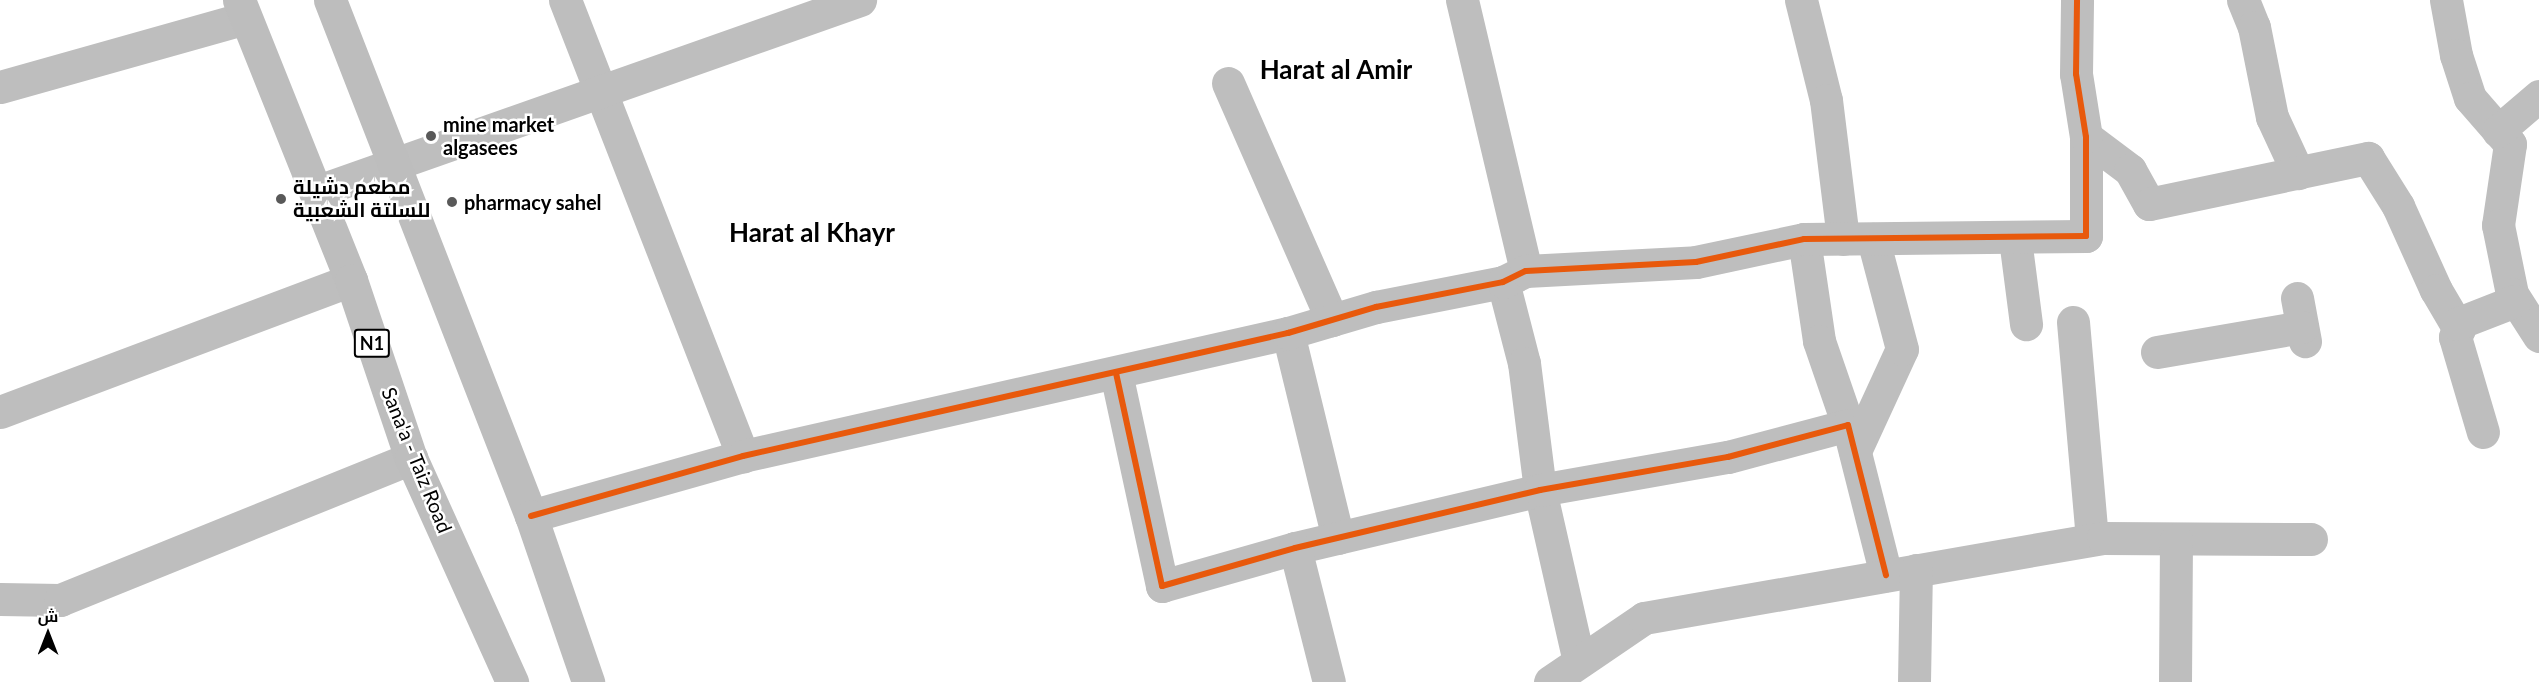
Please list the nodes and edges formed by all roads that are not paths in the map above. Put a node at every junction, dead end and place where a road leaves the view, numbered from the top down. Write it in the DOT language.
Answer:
graph roads {
  1 [pos="330,0"];
  2 [pos="565,0"];
  3 [pos="860,0"];
  4 [pos="1462,0"];
  5 [pos="1801,0"];
  6 [pos="2077,0"];
  7 [pos="2243,0"];
  8 [pos="2446,0"];
  9 [pos="242,9"];
  10 [pos="1227,83"];
  11 [pos="0,87"];
  12 [pos="600,93"];
  13 [pos="2539,96"];
  14 [pos="2498,131"];
  15 [pos="2086,137"];
  16 [pos="395,167"];
  17 [pos="2298,173"];
  18 [pos="315,192"];
  19 [pos="1804,238"];
  20 [pos="1858,238"];
  21 [pos="2015,238"];
  22 [pos="1515,276"];
  23 [pos="351,280"];
  24 [pos="2515,301"];
  25 [pos="1332,320"];
  26 [pos="2073,322"];
  27 [pos="2301,322"];
  28 [pos="2026,324"];
  29 [pos="2456,324"];
  30 [pos="1288,333"];
  31 [pos="2539,336"];
  32 [pos="2157,352"];
  33 [pos="1116,373"];
  34 [pos="0,412"];
  35 [pos="2483,432"];
  36 [pos="1852,438"];
  37 [pos="743,456"];
  38 [pos="411,458"];
  39 [pos="1540,490"];
  40 [pos="531,516"];
  41 [pos="1338,538"];
  42 [pos="2092,540"];
  43 [pos="2176,540"];
  44 [pos="2311,540"];
  45 [pos="1295,548"];
  46 [pos="1901,573"];
  47 [pos="0,599"];
  48 [pos="1580,662"];
  49 [pos="512,682"];
  50 [pos="588,682"];
  51 [pos="1329,682"];
  52 [pos="1550,682"];
  53 [pos="1914,682"];
  54 [pos="2175,682"];
  1 -- 16 [label="highway"];
  2 -- 12 [label="street"];
  3 -- 12 [label="street"];
  4 -- 22 [label="street"];
  5 -- 20 [label="street"];
  6 -- 15 [label="street"];
  7 -- 17 [label="street"];
  8 -- 14 [label="street"];
  9 -- 11 [label="street"];
  9 -- 18 [label="highway, Sana'a - Taiz Road / N1"];
  10 -- 25 [label="street"];
  12 -- 16 [label="street"];
  12 -- 37 [label="street"];
  13 -- 14 [label="street"];
  14 -- 24 [label="street"];
  15 -- 17 [label="street"];
  15 -- 21 [label="street"];
  16 -- 18 [label="street"];
  16 -- 40 [label="highway"];
  17 -- 29 [label="street"];
  18 -- 23 [label="highway, Sana'a - Taiz Road / N1"];
  19 -- 20 [label="street"];
  19 -- 22 [label="street"];
  19 -- 36 [label="street"];
  20 -- 21 [label="street"];
  20 -- 36 [label="street"];
  21 -- 28 [label="street"];
  22 -- 25 [label="street"];
  22 -- 39 [label="street"];
  23 -- 34 [label="street"];
  23 -- 38 [label="highway, Sana'a - Taiz Road / N1"];
  24 -- 29 [label="street"];
  24 -- 31 [label="street"];
  25 -- 30 [label="street"];
  26 -- 42 [label="street"];
  27 -- 32 [label="street"];
  29 -- 35 [label="street"];
  30 -- 33 [label="street"];
  30 -- 41 [label="street"];
  33 -- 37 [label="street"];
  33 -- 45 [label="street"];
  36 -- 39 [label="street"];
  36 -- 46 [label="street"];
  37 -- 40 [label="street"];
  38 -- 47 [label="street"];
  38 -- 49 [label="highway, Sana'a - Taiz Road / N1"];
  39 -- 41 [label="street"];
  39 -- 48 [label="street"];
  40 -- 50 [label="highway"];
  41 -- 45 [label="street"];
  42 -- 43 [label="street"];
  42 -- 46 [label="street"];
  43 -- 44 [label="street"];
  43 -- 54 [label="street"];
  45 -- 51 [label="street"];
  46 -- 48 [label="street"];
  46 -- 53 [label="street"];
  48 -- 52 [label="street"];
}
